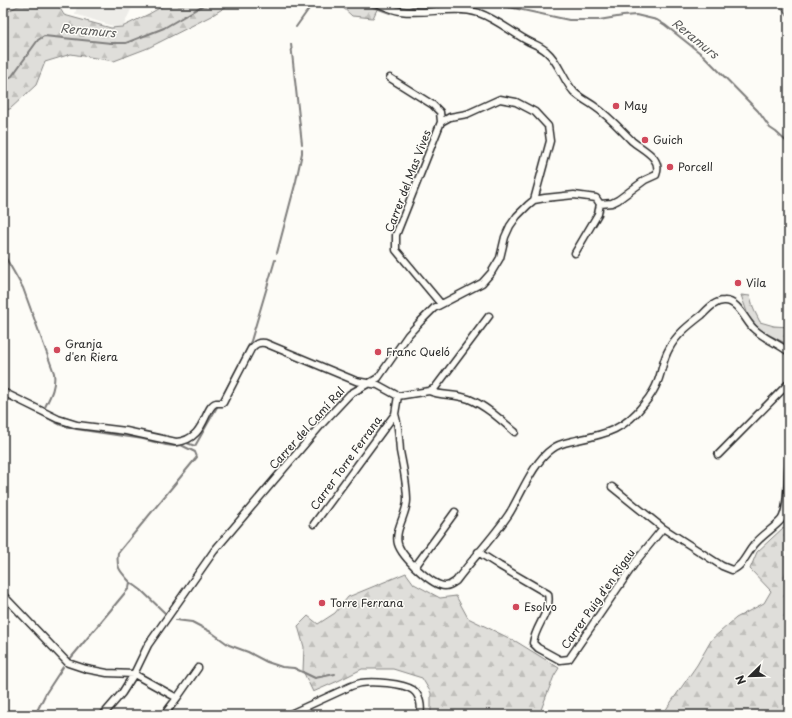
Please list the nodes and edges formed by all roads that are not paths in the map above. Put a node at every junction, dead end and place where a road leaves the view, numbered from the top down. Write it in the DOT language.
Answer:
graph roads {
  1 [pos="377,3"];
  2 [pos="390,78"];
  3 [pos="441,122"];
  4 [pos="534,200"];
  5 [pos="600,204"];
  6 [pos="575,253"];
  7 [pos="441,304"];
  8 [pos="489,316"];
  9 [pos="789,352"];
  10 [pos="789,383"];
  11 [pos="369,384"];
  12 [pos="429,391"];
  13 [pos="3,392"];
  14 [pos="398,396"];
  15 [pos="395,414"];
  16 [pos="515,432"];
  17 [pos="718,455"];
  18 [pos="789,459"];
  19 [pos="612,487"];
  20 [pos="455,512"];
  21 [pos="314,524"];
  22 [pos="663,528"];
  23 [pos="478,552"];
  24 [pos="415,567"];
  25 [pos="3,595"];
  26 [pos="198,668"];
  27 [pos="134,674"];
  28 [pos="177,698"];
  29 [pos="103,715"];
  30 [pos="164,715"];
  31 [pos="288,715"];
  32 [pos="420,715"];
  1 -- 5 [label="street"];
  2 -- 3 [label="street, Carrer del Mas Vives"];
  3 -- 4 [label="street, Carrer del Mas Vives"];
  3 -- 7 [label="street, Carrer del Mas Vives"];
  4 -- 5 [label="street"];
  4 -- 7 [label="street, Carrer del Camí Ral"];
  5 -- 6 [label="street"];
  7 -- 11 [label="street, Carrer del Camí Ral"];
  8 -- 12 [label="street"];
  9 -- 23 [label="street"];
  10 -- 17 [label="street"];
  11 -- 13 [label="street"];
  11 -- 14 [label="street"];
  11 -- 27 [label="street, Carrer del Camí Ral"];
  12 -- 14 [label="street"];
  12 -- 16 [label="street"];
  14 -- 15 [label="street, Carrer Torre Ferrana"];
  15 -- 21 [label="street, Carrer Torre Ferrana"];
  15 -- 24 [label="street, Carrer Torre Ferrana"];
  18 -- 22 [label="street"];
  19 -- 22 [label="street"];
  20 -- 24 [label="street"];
  22 -- 23 [label="street, Carrer Puig d'en Rigau"];
  23 -- 24 [label="street, Carrer Torre Ferrana"];
  25 -- 27 [label="street"];
  26 -- 28 [label="street"];
  27 -- 28 [label="street"];
  27 -- 29 [label="street, Carrer del Camí Ral"];
  28 -- 30 [label="street"];
  31 -- 32 [label="street"];
}
